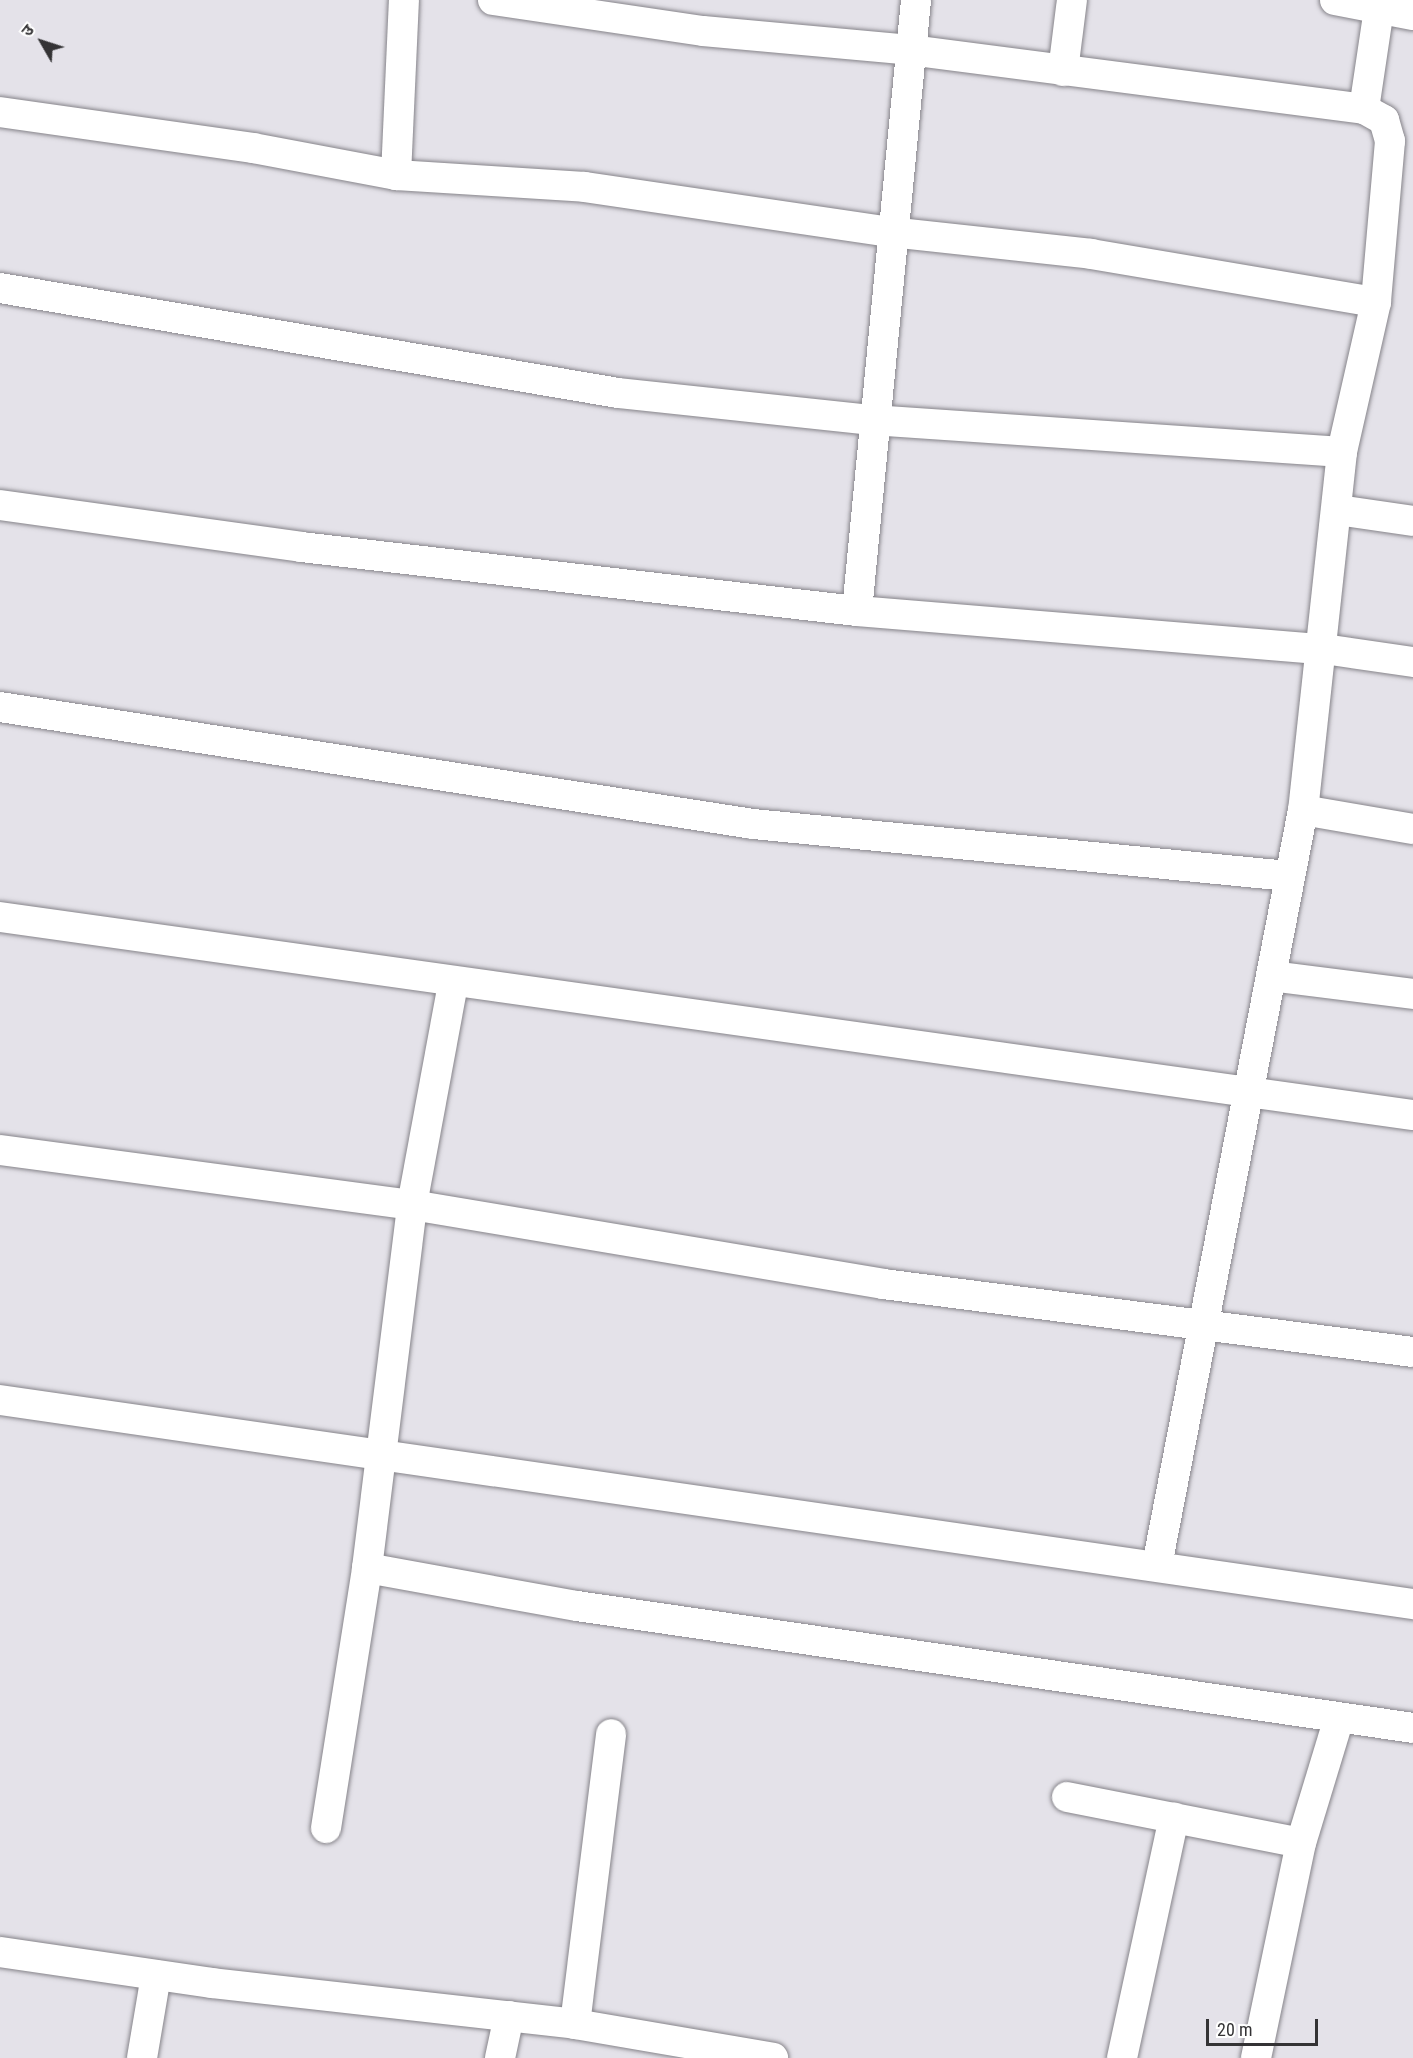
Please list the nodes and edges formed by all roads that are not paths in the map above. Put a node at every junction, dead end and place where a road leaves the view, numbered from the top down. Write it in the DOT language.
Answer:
graph roads {
  1 [pos="404,0"];
  2 [pos="493,0"];
  3 [pos="916,0"];
  4 [pos="1072,0"];
  5 [pos="1335,0"];
  6 [pos="579,5"];
  7 [pos="1378,9"];
  8 [pos="1413,15"];
  9 [pos="909,50"];
  10 [pos="1063,71"];
  11 [pos="1365,109"];
  12 [pos="0,112"];
  13 [pos="396,175"];
  14 [pos="890,232"];
  15 [pos="0,288"];
  16 [pos="1376,302"];
  17 [pos="872,420"];
  18 [pos="1342,452"];
  19 [pos="0,505"];
  20 [pos="1338,510"];
  21 [pos="1413,521"];
  22 [pos="857,611"];
  23 [pos="1324,649"];
  24 [pos="1413,662"];
  25 [pos="0,707"];
  26 [pos="1303,810"];
  27 [pos="1413,829"];
  28 [pos="1288,876"];
  29 [pos="0,917"];
  30 [pos="1271,976"];
  31 [pos="453,984"];
  32 [pos="1413,994"];
  33 [pos="1249,1088"];
  34 [pos="1413,1114"];
  35 [pos="0,1150"];
  36 [pos="412,1205"];
  37 [pos="1200,1328"];
  38 [pos="1413,1352"];
  39 [pos="0,1400"];
  40 [pos="380,1457"];
  41 [pos="1157,1565"];
  42 [pos="367,1568"];
  43 [pos="1413,1604"];
  44 [pos="1338,1718"];
  45 [pos="1413,1728"];
  46 [pos="611,1734"];
  47 [pos="1067,1797"];
  48 [pos="1174,1818"];
  49 [pos="326,1827"];
  50 [pos="1301,1842"];
  51 [pos="0,1952"];
  52 [pos="156,1975"];
  53 [pos="509,2016"];
  54 [pos="575,2024"];
  55 [pos="142,2058"];
  56 [pos="500,2058"];
  57 [pos="773,2058"];
  58 [pos="1122,2058"];
  59 [pos="1256,2058"];
  1 -- 13 [label="street"];
  2 -- 6 [label="street"];
  3 -- 9 [label="street"];
  4 -- 10 [label="street"];
  5 -- 7 [label="street"];
  6 -- 9 [label="street"];
  7 -- 8 [label="street"];
  7 -- 11 [label="street"];
  9 -- 10 [label="street"];
  9 -- 14 [label="street"];
  10 -- 11 [label="street"];
  11 -- 16 [label="street"];
  12 -- 13 [label="street"];
  13 -- 14 [label="street"];
  14 -- 16 [label="street"];
  14 -- 17 [label="street"];
  15 -- 17 [label="street"];
  16 -- 18 [label="street"];
  17 -- 18 [label="street"];
  17 -- 22 [label="street"];
  18 -- 20 [label="street"];
  19 -- 22 [label="street"];
  20 -- 21 [label="street"];
  20 -- 23 [label="street"];
  22 -- 23 [label="street"];
  23 -- 24 [label="street"];
  23 -- 26 [label="street"];
  25 -- 28 [label="street"];
  26 -- 27 [label="street"];
  26 -- 28 [label="street"];
  28 -- 30 [label="street"];
  29 -- 31 [label="street"];
  30 -- 32 [label="street"];
  30 -- 33 [label="street"];
  31 -- 33 [label="street"];
  31 -- 36 [label="street"];
  33 -- 34 [label="street"];
  33 -- 37 [label="street"];
  35 -- 36 [label="street"];
  36 -- 37 [label="street"];
  36 -- 40 [label="street"];
  37 -- 38 [label="street"];
  37 -- 41 [label="street"];
  39 -- 40 [label="street"];
  40 -- 41 [label="street"];
  40 -- 42 [label="street"];
  41 -- 43 [label="street"];
  42 -- 44 [label="street"];
  42 -- 49 [label="street"];
  44 -- 45 [label="street"];
  44 -- 50 [label="street"];
  46 -- 54 [label="street"];
  47 -- 48 [label="street"];
  48 -- 50 [label="street"];
  48 -- 58 [label="street"];
  50 -- 59 [label="street"];
  51 -- 52 [label="street"];
  52 -- 53 [label="street"];
  52 -- 55 [label="street"];
  53 -- 54 [label="street"];
  53 -- 56 [label="street"];
  54 -- 57 [label="street"];
}
